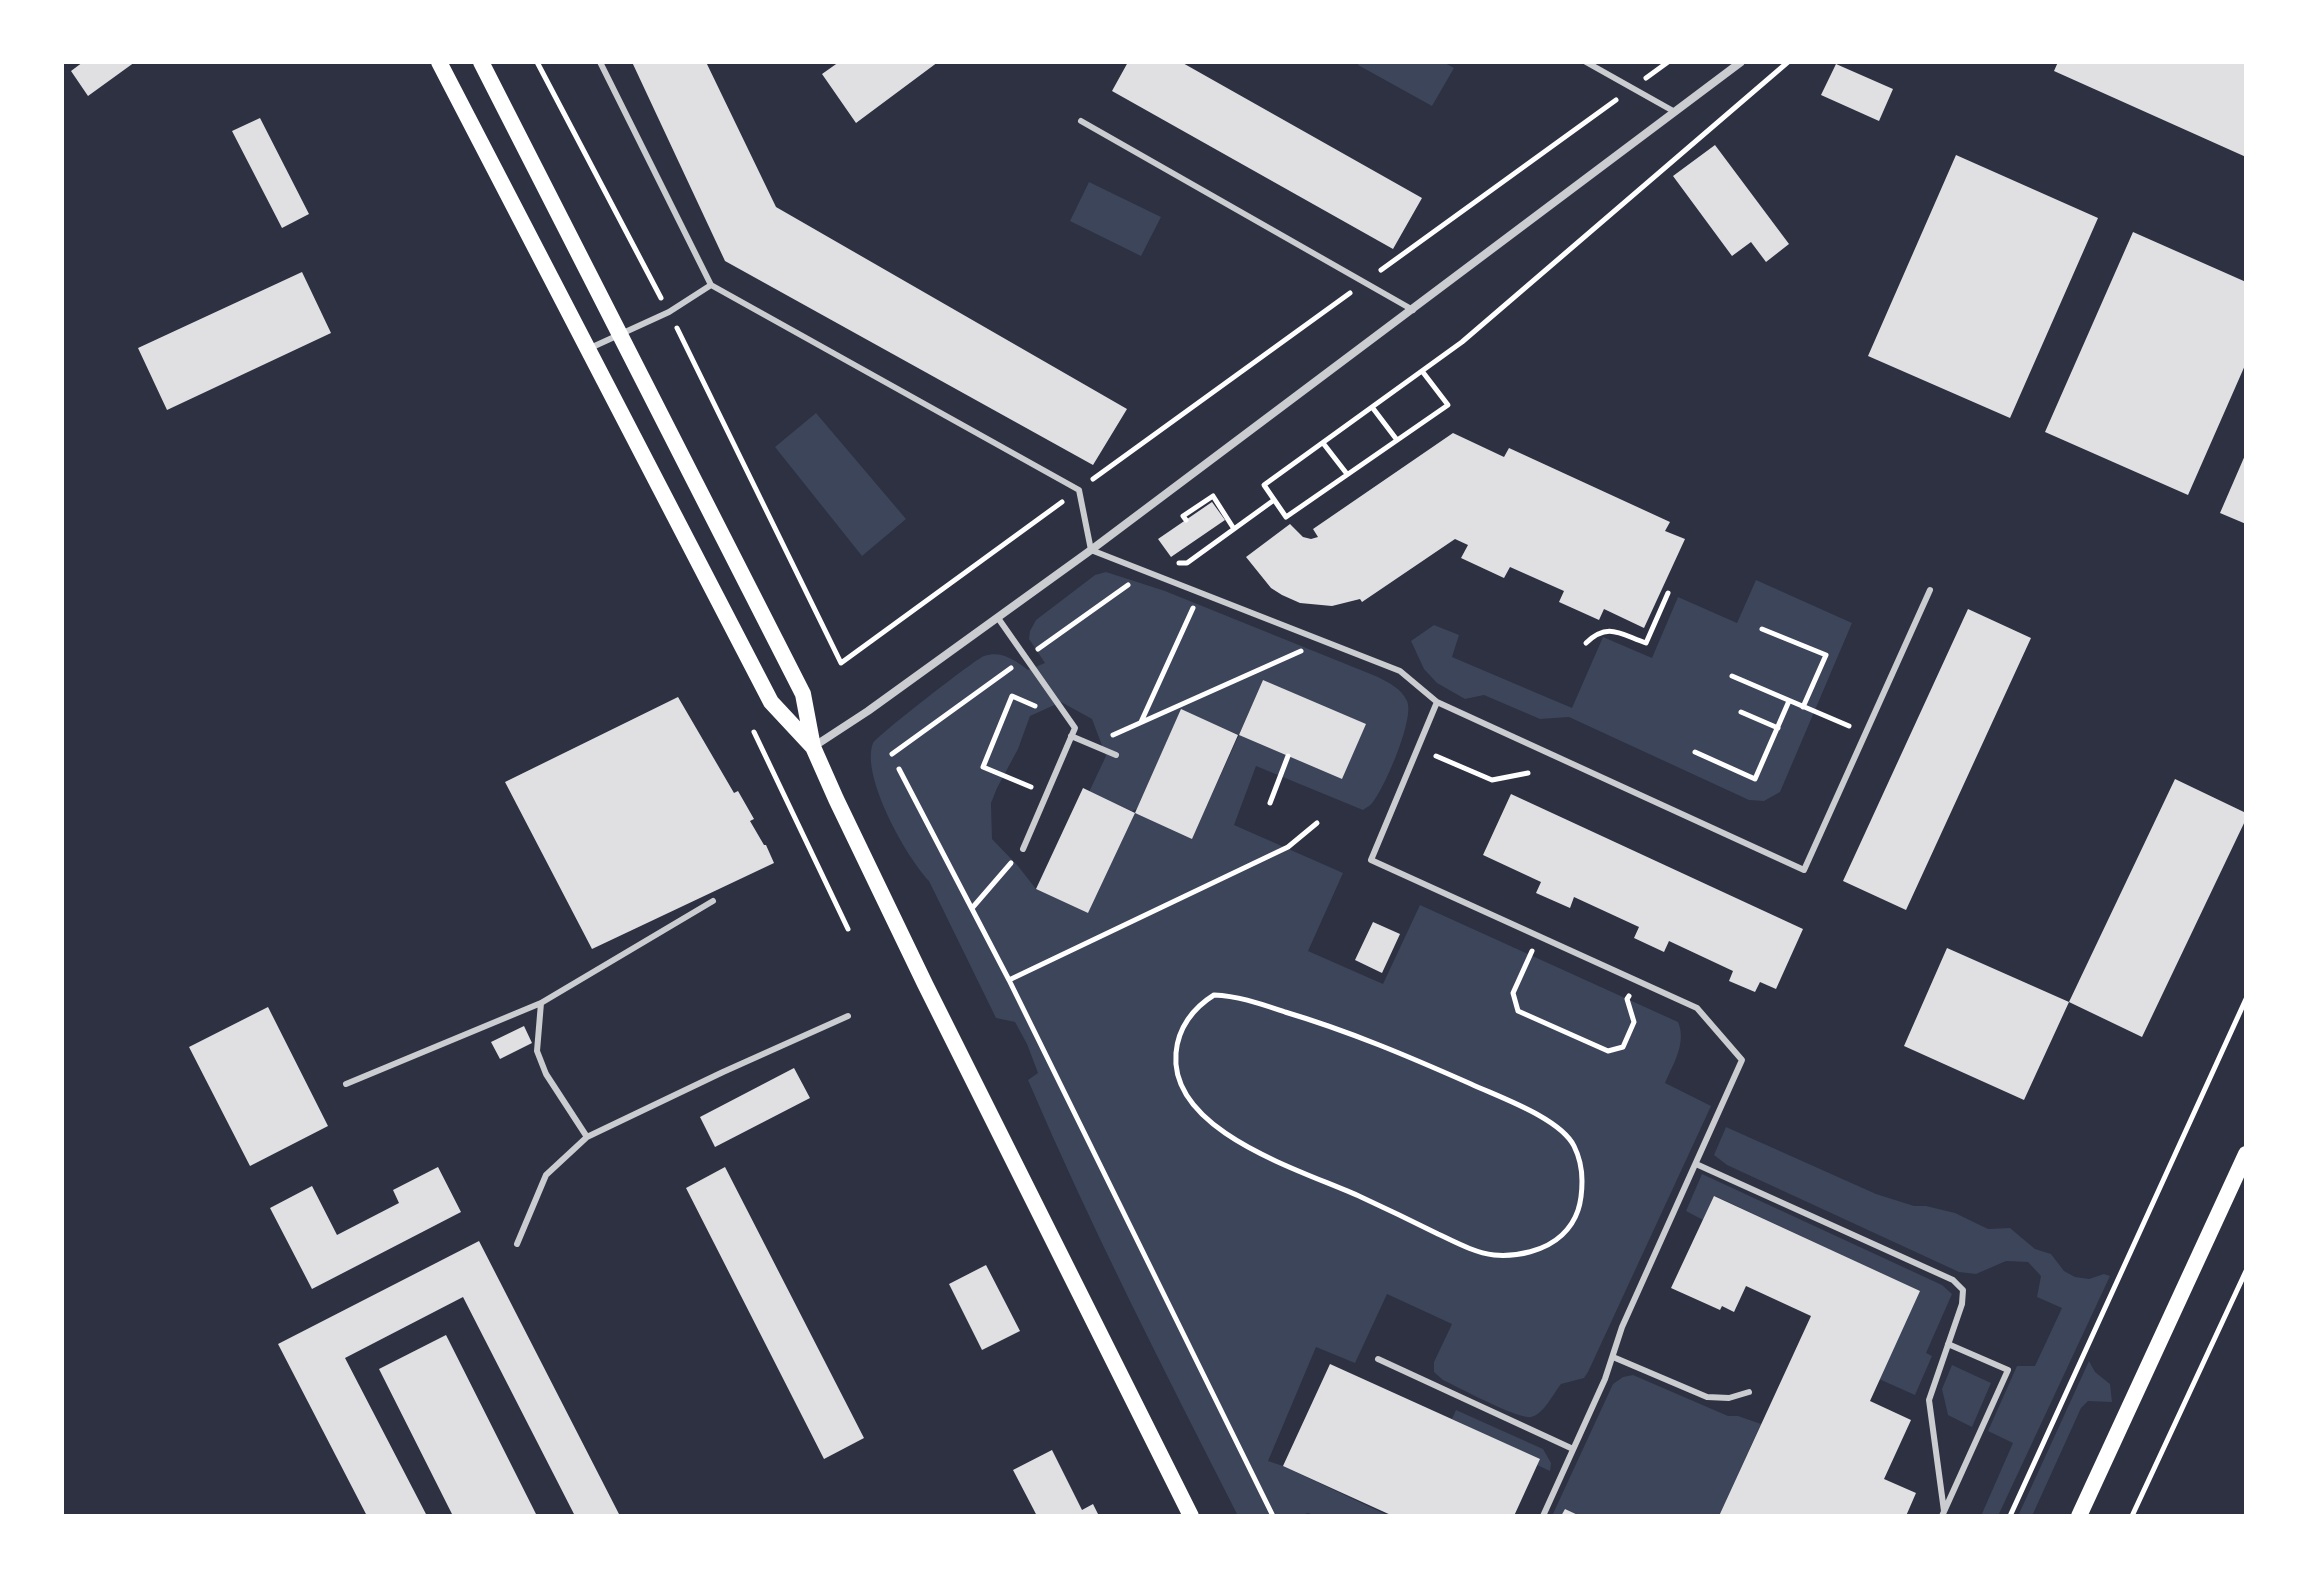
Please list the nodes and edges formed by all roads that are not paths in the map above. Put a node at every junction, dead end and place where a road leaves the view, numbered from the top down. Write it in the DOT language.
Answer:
graph roads {
  1 [pos="439,62"];
  2 [pos="481,62"];
  3 [pos="600,62"];
  4 [pos="1586,62"];
  5 [pos="1741,62"];
  6 [pos="1675,112"];
  7 [pos="1081,121"];
  8 [pos="711,285"];
  9 [pos="1413,310"];
  10 [pos="620,335"];
  11 [pos="588,349"];
  12 [pos="1091,550"];
  13 [pos="1930,590"];
  14 [pos="998,618"];
  15 [pos="1437,702"];
  16 [pos="1071,736"];
  17 [pos="813,747"];
  18 [pos="1116,755"];
  19 [pos="1023,849"];
  20 [pos="713,901"];
  21 [pos="541,1003"];
  22 [pos="848,1016"];
  23 [pos="346,1084"];
  24 [pos="587,1137"];
  25 [pos="2246,1154"];
  26 [pos="1696,1164"];
  27 [pos="517,1244"];
  28 [pos="1948,1344"];
  29 [pos="1613,1357"];
  30 [pos="1378,1359"];
  31 [pos="1749,1392"];
  32 [pos="1573,1449"];
  33 [pos="1943,1514"];
  34 [pos="1191,1516"];
  35 [pos="1543,1516"];
  36 [pos="2079,1516"];
  1 -- 11 [label="main road"];
  2 -- 10 [label="main road"];
  3 -- 8 [label="lane"];
  4 -- 6 [label="lane"];
  5 -- 6 [label="street"];
  6 -- 9 [label="street"];
  7 -- 9 [label="lane"];
  8 -- 10 [label="lane"];
  8 -- 12 [label="lane"];
  9 -- 12 [label="street"];
  10 -- 11 [label="lane"];
  10 -- 17 [label="main road"];
  11 -- 17 [label="main road"];
  12 -- 14 [label="street"];
  12 -- 15 [label="lane"];
  13 -- 15 [label="lane"];
  14 -- 16 [label="lane"];
  14 -- 17 [label="street"];
  15 -- 26 [label="lane"];
  16 -- 18 [label="lane"];
  16 -- 19 [label="lane"];
  17 -- 34 [label="main road"];
  20 -- 21 [label="lane"];
  21 -- 23 [label="lane"];
  21 -- 24 [label="lane"];
  22 -- 24 [label="lane"];
  24 -- 27 [label="lane"];
  25 -- 36 [label="main road"];
  26 -- 28 [label="lane"];
  26 -- 29 [label="lane"];
  28 -- 33 [label="lane"];
  28 -- 33 [label="lane"];
  29 -- 31 [label="lane"];
  29 -- 32 [label="lane"];
  30 -- 32 [label="lane"];
  32 -- 35 [label="lane"];
}
